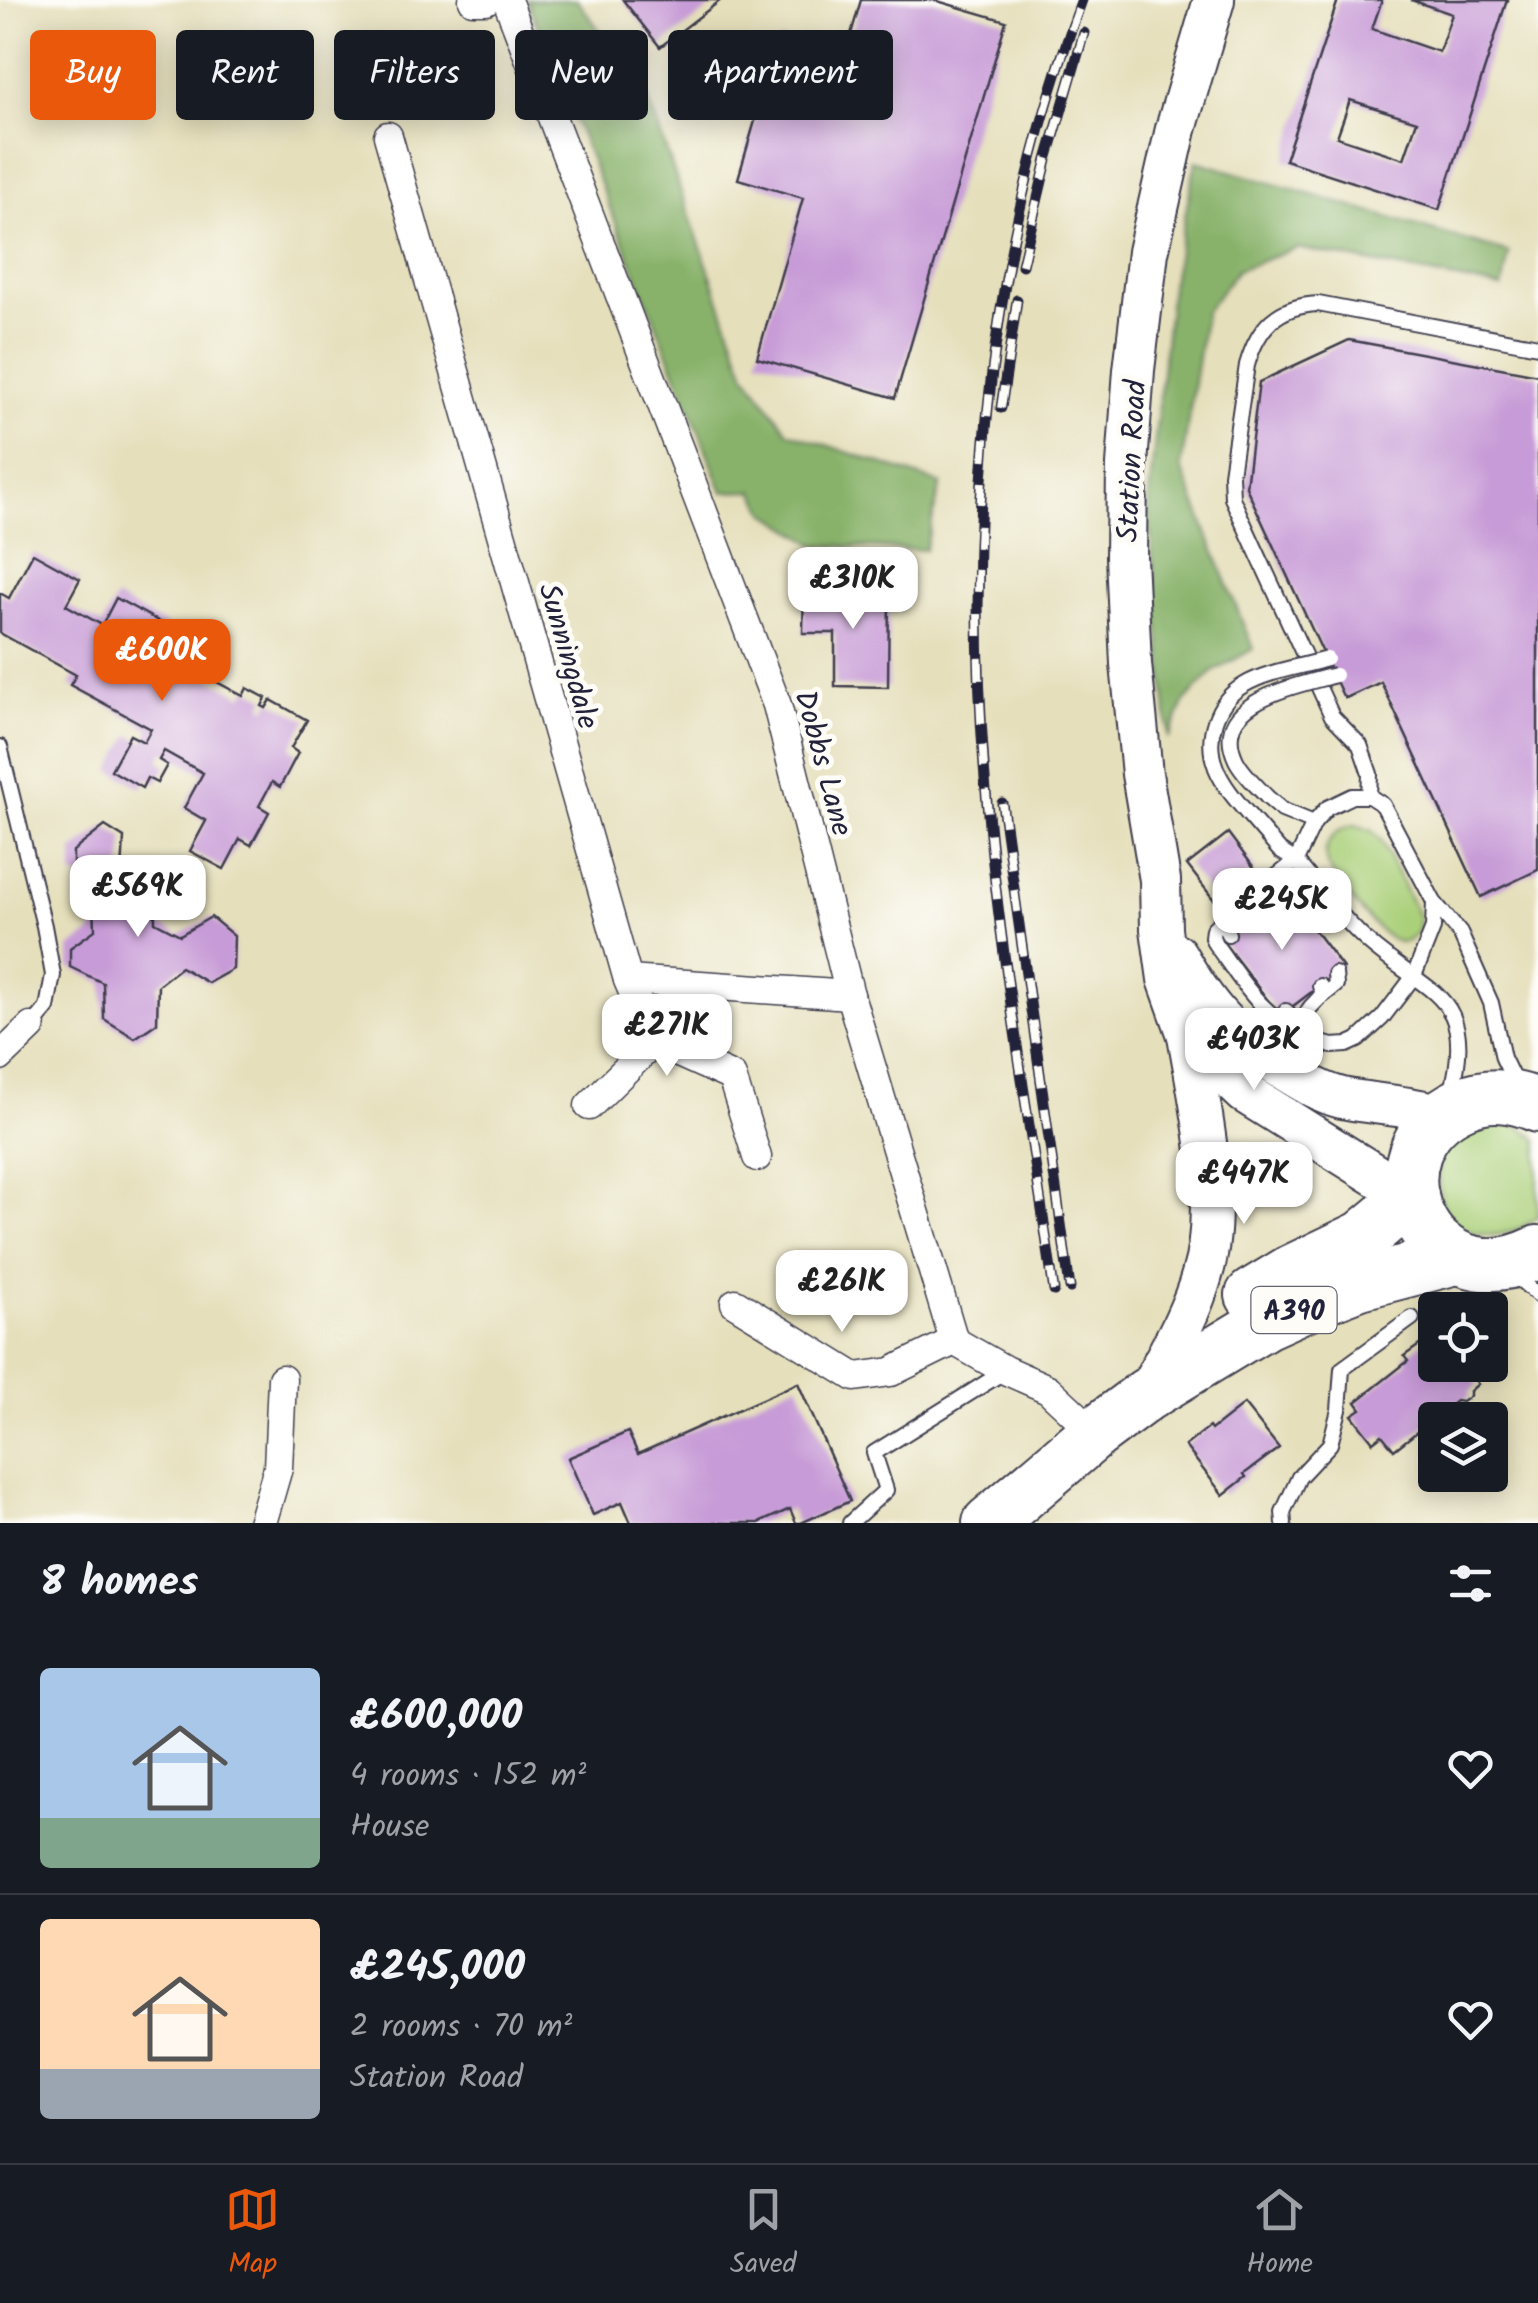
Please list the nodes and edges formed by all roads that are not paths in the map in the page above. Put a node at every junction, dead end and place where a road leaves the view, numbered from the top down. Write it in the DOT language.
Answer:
graph roads {
  1 [pos="473,0"];
  2 [pos="486,0"];
  3 [pos="507,0"];
  4 [pos="1214,0"];
  5 [pos="388,136"];
  6 [pos="1538,346"];
  7 [pos="1327,659"];
  8 [pos="1334,675"];
  9 [pos="0,746"];
  10 [pos="1370,796"];
  11 [pos="1314,823"];
  12 [pos="1296,861"];
  13 [pos="1274,879"];
  14 [pos="1259,891"];
  15 [pos="1276,897"];
  16 [pos="1434,902"];
  17 [pos="1244,903"];
  18 [pos="1261,908"];
  19 [pos="1229,914"];
  20 [pos="1245,920"];
  21 [pos="1161,929"];
  22 [pos="1228,934"];
  23 [pos="1335,974"];
  24 [pos="1414,976"];
  25 [pos="628,980"];
  26 [pos="850,995"];
  27 [pos="1303,998"];
  28 [pos="1286,1011"];
  29 [pos="1304,1022"];
  30 [pos="31,1027"];
  31 [pos="1188,1036"];
  32 [pos="1313,1038"];
  33 [pos="654,1042"];
  34 [pos="0,1056"];
  35 [pos="1530,1103"];
  36 [pos="589,1106"];
  37 [pos="1444,1112"];
  38 [pos="757,1158"];
  39 [pos="1411,1192"];
  40 [pos="1509,1268"];
  41 [pos="735,1303"];
  42 [pos="1412,1318"];
  43 [pos="954,1341"];
  44 [pos="1006,1370"];
  45 [pos="282,1379"];
  46 [pos="1146,1395"];
  47 [pos="1095,1434"];
  48 [pos="262,1523"];
  49 [pos="850,1523"];
  50 [pos="989,1523"];
  51 [pos="1284,1523"];
  1 -- 2 [label="street"];
  3 -- 26 [label="street, Dobbs Lane"];
  4 -- 21 [label="street, Station Road"];
  5 -- 25 [label="street, Sunningdale"];
  6 -- 10 [label="lane"];
  7 -- 12 [label="lane, bridge"];
  8 -- 11 [label="lane, bridge"];
  9 -- 30 [label="lane"];
  10 -- 11 [label="lane"];
  10 -- 16 [label="lane"];
  11 -- 12 [label="lane"];
  12 -- 13 [label="lane"];
  12 -- 24 [label="lane"];
  13 -- 14 [label="lane"];
  13 -- 15 [label="lane"];
  14 -- 17 [label="lane"];
  14 -- 18 [label="lane"];
  16 -- 24 [label="lane"];
  16 -- 35 [label="lane"];
  17 -- 19 [label="lane"];
  17 -- 20 [label="lane"];
  19 -- 22 [label="lane"];
  19 -- 32 [label="lane"];
  21 -- 31 [label="street, Station Road"];
  21 -- 37 [label="street, Station Road"];
  23 -- 29 [label="lane"];
  24 -- 32 [label="lane"];
  24 -- 37 [label="lane"];
  25 -- 26 [label="street"];
  25 -- 33 [label="street, Sunningdale"];
  26 -- 43 [label="street, Dobbs Lane"];
  27 -- 29 [label="lane"];
  28 -- 32 [label="lane"];
  29 -- 32 [label="lane"];
  30 -- 34 [label="street"];
  31 -- 39 [label="street, Station Road"];
  31 -- 46 [label="street"];
  33 -- 36 [label="street"];
  33 -- 38 [label="street"];
  35 -- 37 [label="highway"];
  37 -- 39 [label="highway"];
  39 -- 40 [label="highway"];
  39 -- 46 [label="highway, A390"];
  40 -- 46 [label="highway, A390"];
  41 -- 43 [label="street"];
  42 -- 51 [label="lane"];
  43 -- 44 [label="street"];
  44 -- 47 [label="street"];
  44 -- 49 [label="lane"];
  45 -- 48 [label="street"];
  46 -- 47 [label="highway, A390"];
  47 -- 50 [label="highway, A390"];
}
